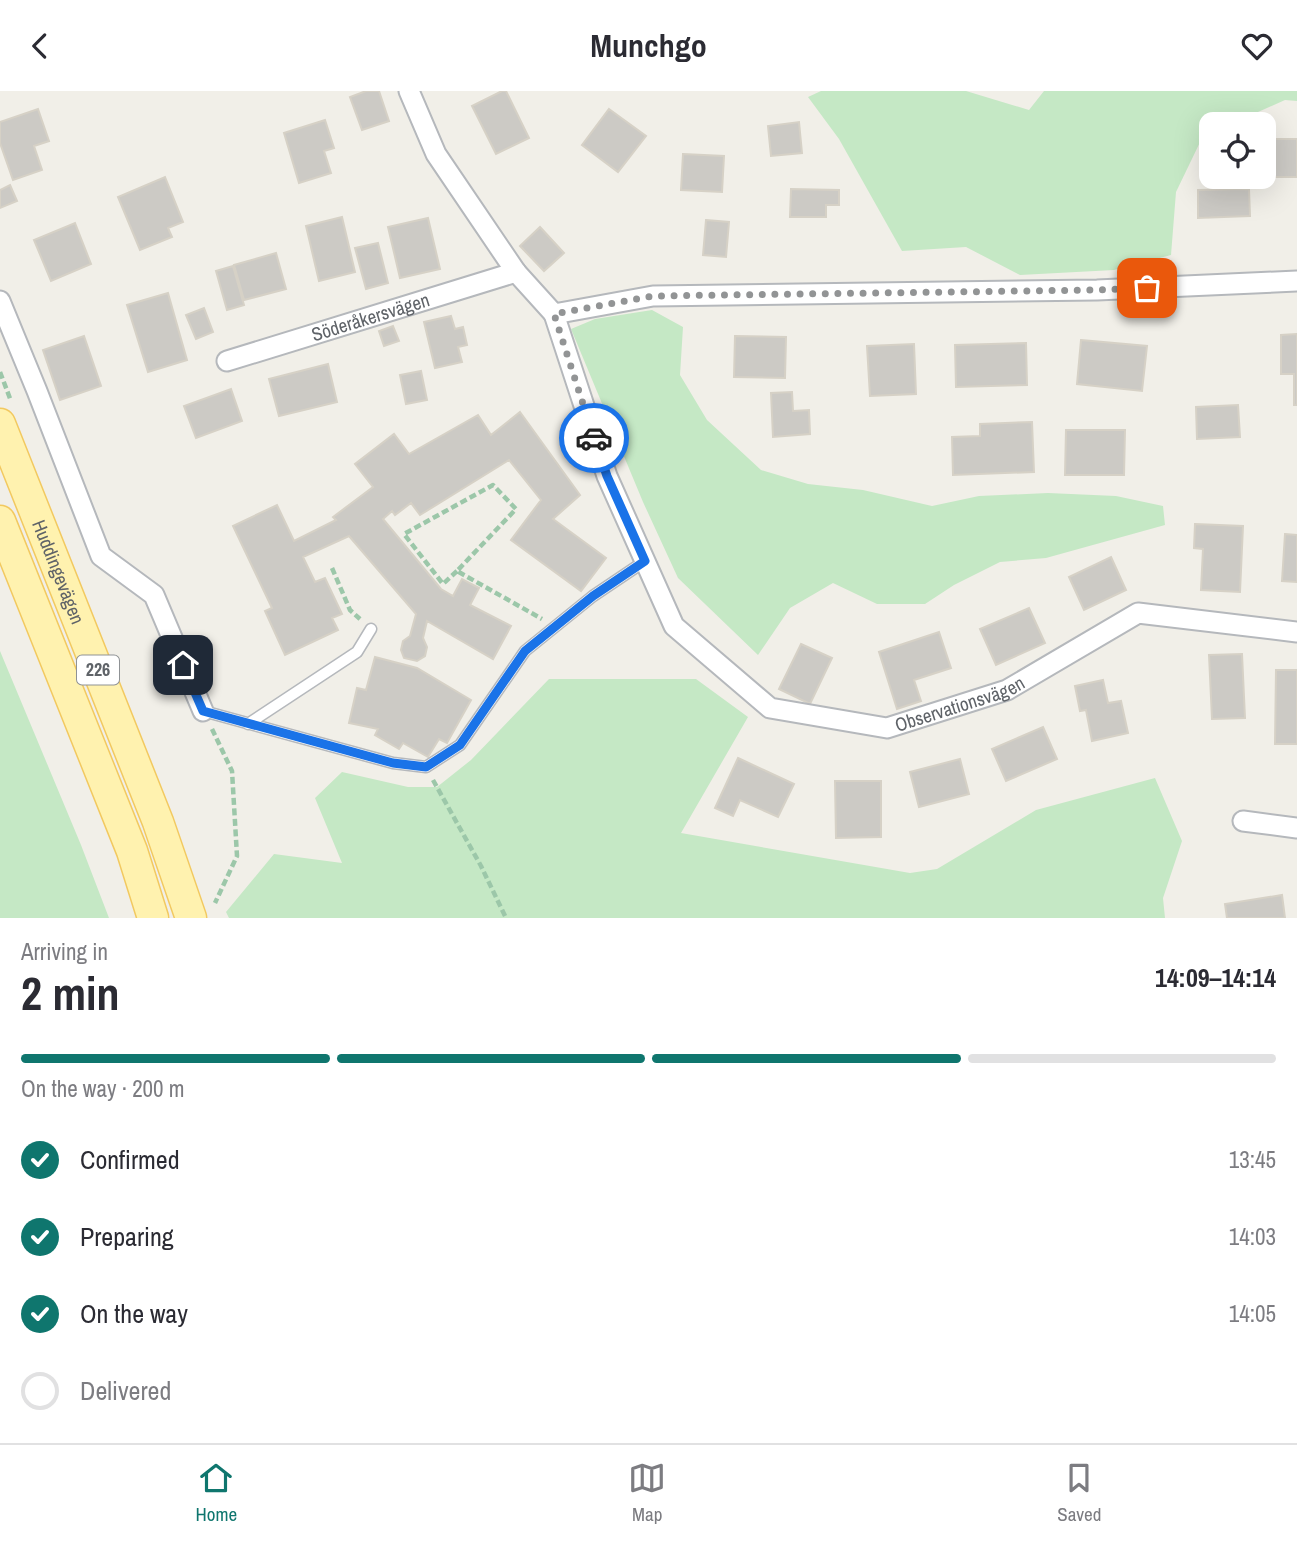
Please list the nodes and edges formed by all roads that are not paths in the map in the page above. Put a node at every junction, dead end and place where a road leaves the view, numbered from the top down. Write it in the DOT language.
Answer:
graph roads {
  1 [pos="409,91"];
  2 [pos="516,272"];
  3 [pos="1297,281"];
  4 [pos="0,301"];
  5 [pos="554,314"];
  6 [pos="227,361"];
  7 [pos="0,424"];
  8 [pos="0,521"];
  9 [pos="645,561"];
  10 [pos="371,629"];
  11 [pos="1297,632"];
  12 [pos="203,711"];
  13 [pos="248,724"];
  14 [pos="1242,821"];
  15 [pos="1297,828"];
  16 [pos="203,911"];
  17 [pos="153,918"];
  1 -- 2 [label="street"];
  2 -- 5 [label="street"];
  2 -- 6 [label="street, Söderåkersvägen"];
  3 -- 5 [label="street"];
  4 -- 12 [label="street"];
  5 -- 9 [label="street, Observationsvägen"];
  7 -- 16 [label="main road, Huddingevägen / 226"];
  8 -- 17 [label="main road, Huddingevägen / 226"];
  9 -- 11 [label="street, Observationsvägen"];
  9 -- 13 [label="lane"];
  10 -- 13 [label="lane"];
  12 -- 13 [label="lane"];
  14 -- 15 [label="street"];
}
